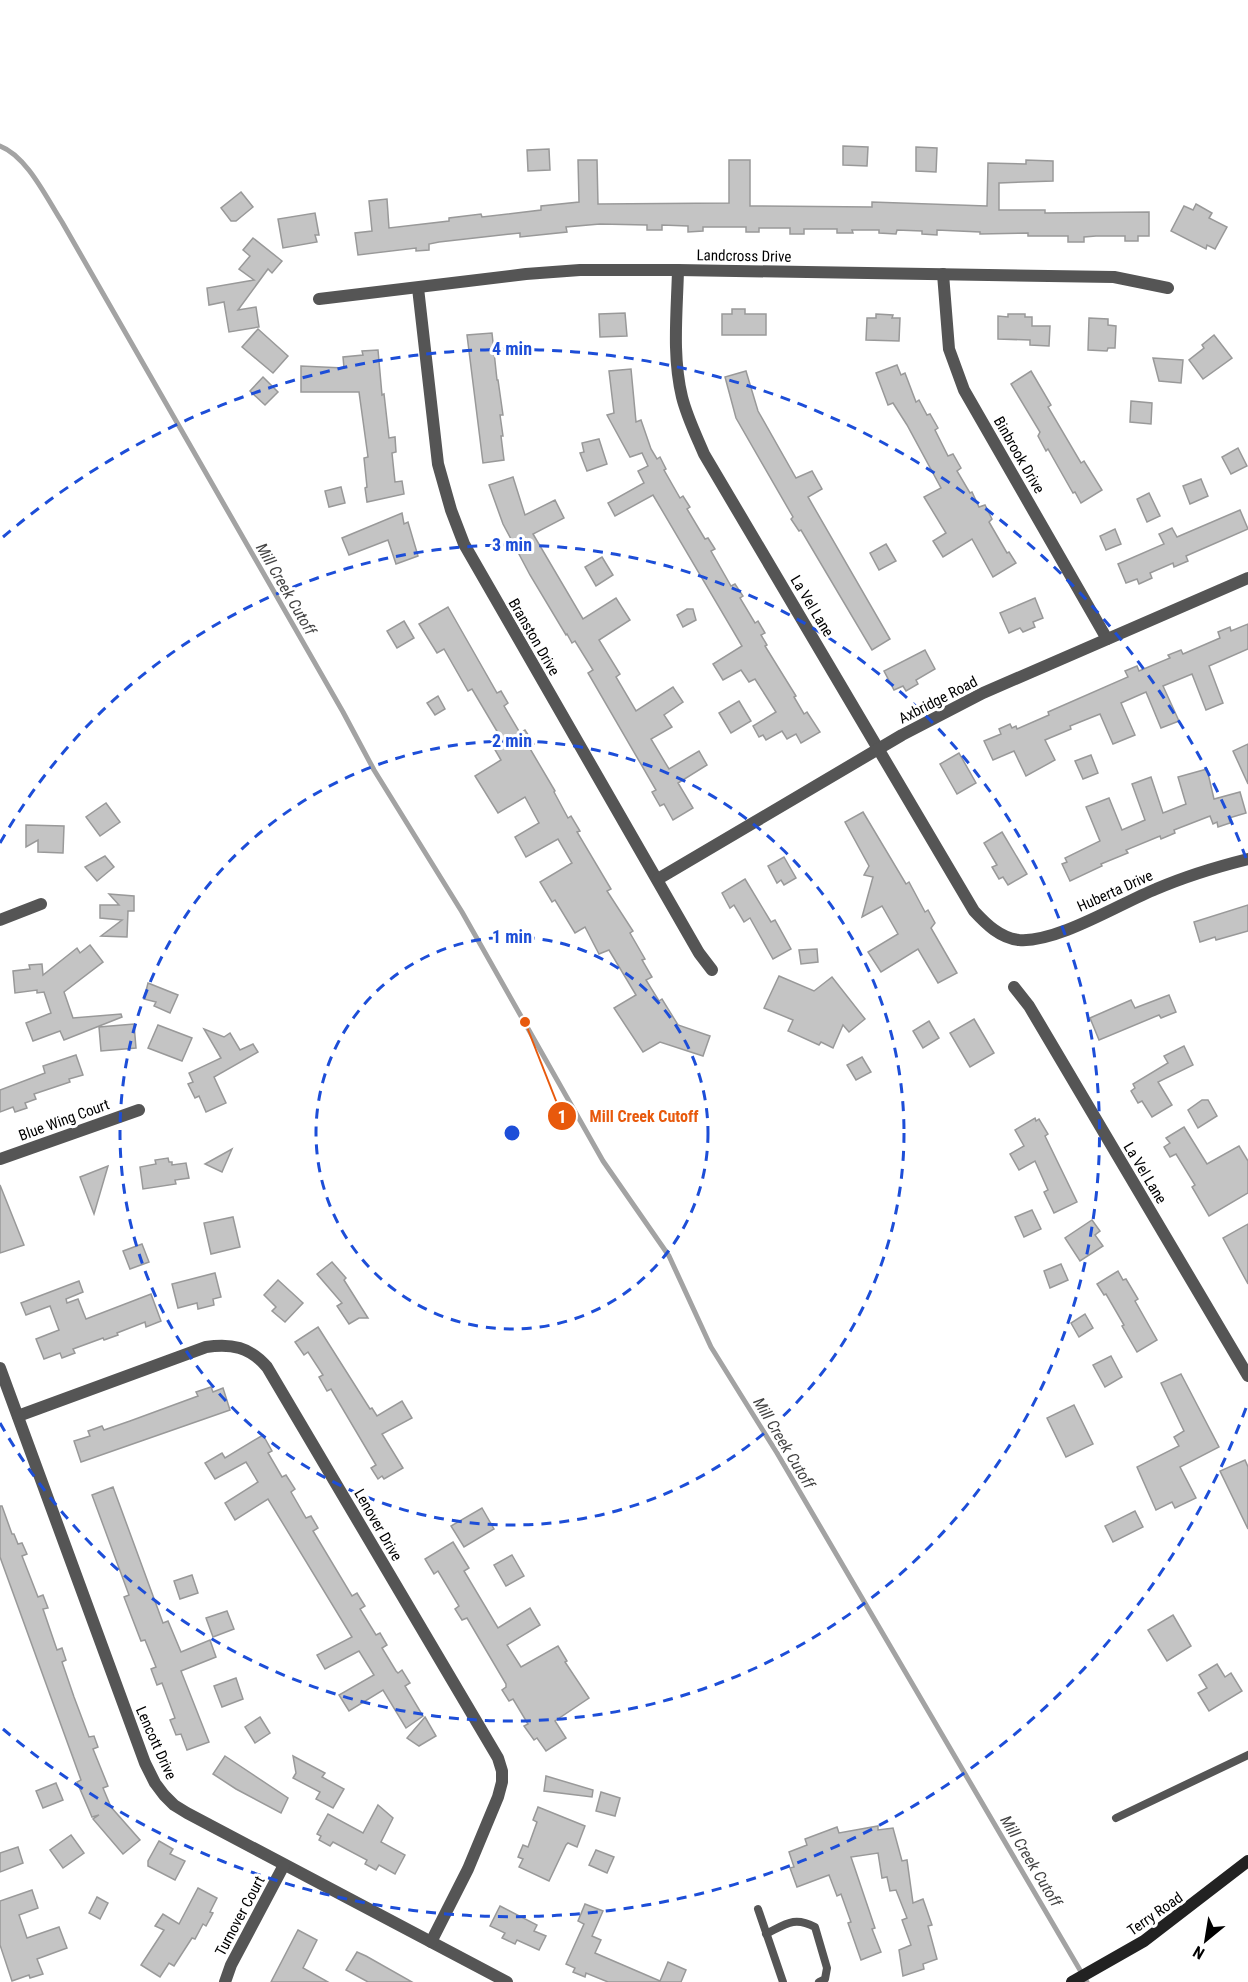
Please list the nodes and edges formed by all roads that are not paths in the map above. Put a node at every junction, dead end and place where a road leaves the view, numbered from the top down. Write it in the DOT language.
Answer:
graph roads {
  1 [pos="678,270"];
  2 [pos="943,274"];
  3 [pos="418,288"];
  4 [pos="1168,288"];
  5 [pos="319,299"];
  6 [pos="1248,578"];
  7 [pos="1107,639"];
  8 [pos="879,750"];
  9 [pos="1248,859"];
  10 [pos="658,879"];
  11 [pos="41,904"];
  12 [pos="0,920"];
  13 [pos="996,931"];
  14 [pos="712,970"];
  15 [pos="1014,987"];
  16 [pos="139,1110"];
  17 [pos="0,1159"];
  18 [pos="0,1368"];
  19 [pos="1248,1376"];
  20 [pos="18,1416"];
  21 [pos="1248,1755"];
  22 [pos="1116,1818"];
  23 [pos="1248,1861"];
  24 [pos="285,1865"];
  25 [pos="758,1909"];
  26 [pos="766,1934"];
  27 [pos="431,1942"];
  28 [pos="225,1982"];
  29 [pos="507,1982"];
  30 [pos="783,1982"];
  31 [pos="819,1982"];
  32 [pos="1072,1982"];
  1 -- 2 [label="street, Landcross Drive"];
  1 -- 3 [label="street, Landcross Drive"];
  1 -- 8 [label="street, La Vel Lane"];
  2 -- 4 [label="street, Landcross Drive"];
  2 -- 7 [label="street, Binbrook Drive"];
  3 -- 5 [label="street, Landcross Drive"];
  3 -- 10 [label="street, Branston Drive"];
  6 -- 7 [label="street, Axbridge Road"];
  7 -- 8 [label="street, Axbridge Road"];
  8 -- 10 [label="street, Axbridge Road"];
  8 -- 13 [label="street, La Vel Lane"];
  9 -- 13 [label="street, Huberta Drive"];
  10 -- 14 [label="street, Branston Drive"];
  11 -- 12 [label="street"];
  15 -- 19 [label="street, La Vel Lane"];
  16 -- 17 [label="street, Blue Wing Court"];
  18 -- 20 [label="street, Lencott Drive"];
  20 -- 24 [label="street, Lencott Drive"];
  20 -- 27 [label="street, Lenover Drive"];
  21 -- 22 [label="lane"];
  23 -- 32 [label="street, Terry Road"];
  24 -- 27 [label="street, Lencott Drive"];
  24 -- 28 [label="street, Turnover Court"];
  25 -- 26 [label="lane"];
  26 -- 30 [label="lane"];
  26 -- 31 [label="lane"];
  27 -- 29 [label="street, Lencott Drive"];
}
